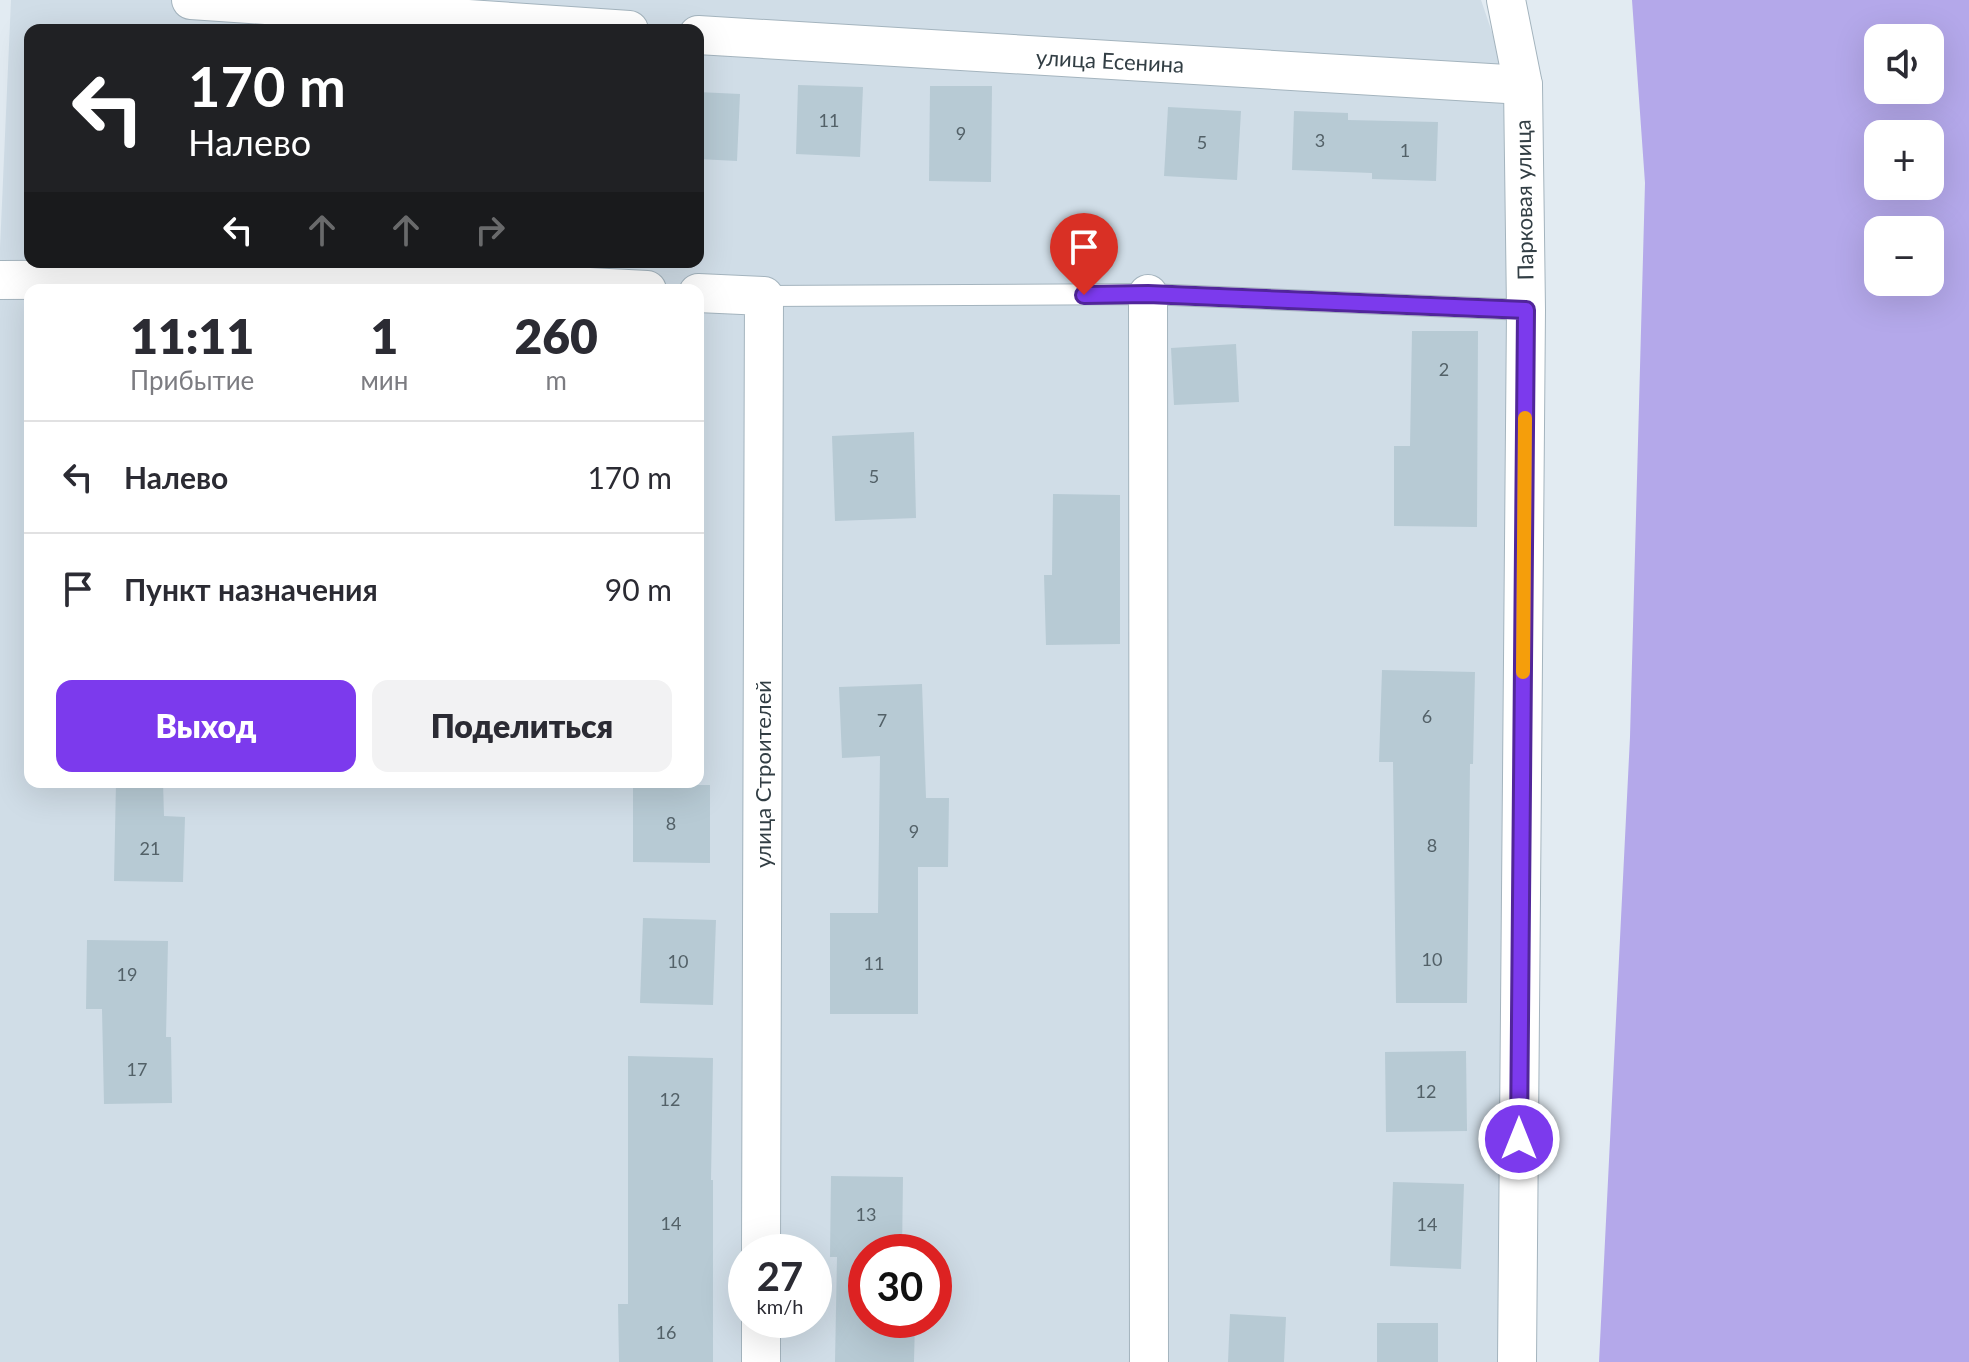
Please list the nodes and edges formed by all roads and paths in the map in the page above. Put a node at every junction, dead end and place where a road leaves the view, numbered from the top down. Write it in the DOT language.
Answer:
graph roads {
  1 [pos="191,0"];
  2 [pos="1506,0"];
  3 [pos="541,24"];
  4 [pos="704,35"];
  5 [pos="1523,85"];
  6 [pos="0,280"];
  7 [pos="533,284"];
  8 [pos="704,293"];
  9 [pos="1148,294"];
  10 [pos="764,296"];
  11 [pos="1526,310"];
  12 [pos="761,1234"];
  13 [pos="761,1338"];
  14 [pos="761,1362"];
  15 [pos="1149,1362"];
  16 [pos="1517,1362"];
  1 -- 3 [label="street"];
  2 -- 5 [label="street, Парковая улица"];
  4 -- 5 [label="street, улица Есенина"];
  5 -- 11 [label="street, Парковая улица"];
  6 -- 7 [label="street"];
  8 -- 10 [label="street"];
  9 -- 10 [label="lane"];
  9 -- 11 [label="lane"];
  9 -- 15 [label="street"];
  10 -- 12 [label="street, улица Строителей"];
  11 -- 16 [label="street, Парковая улица"];
  13 -- 14 [label="street"];
}
